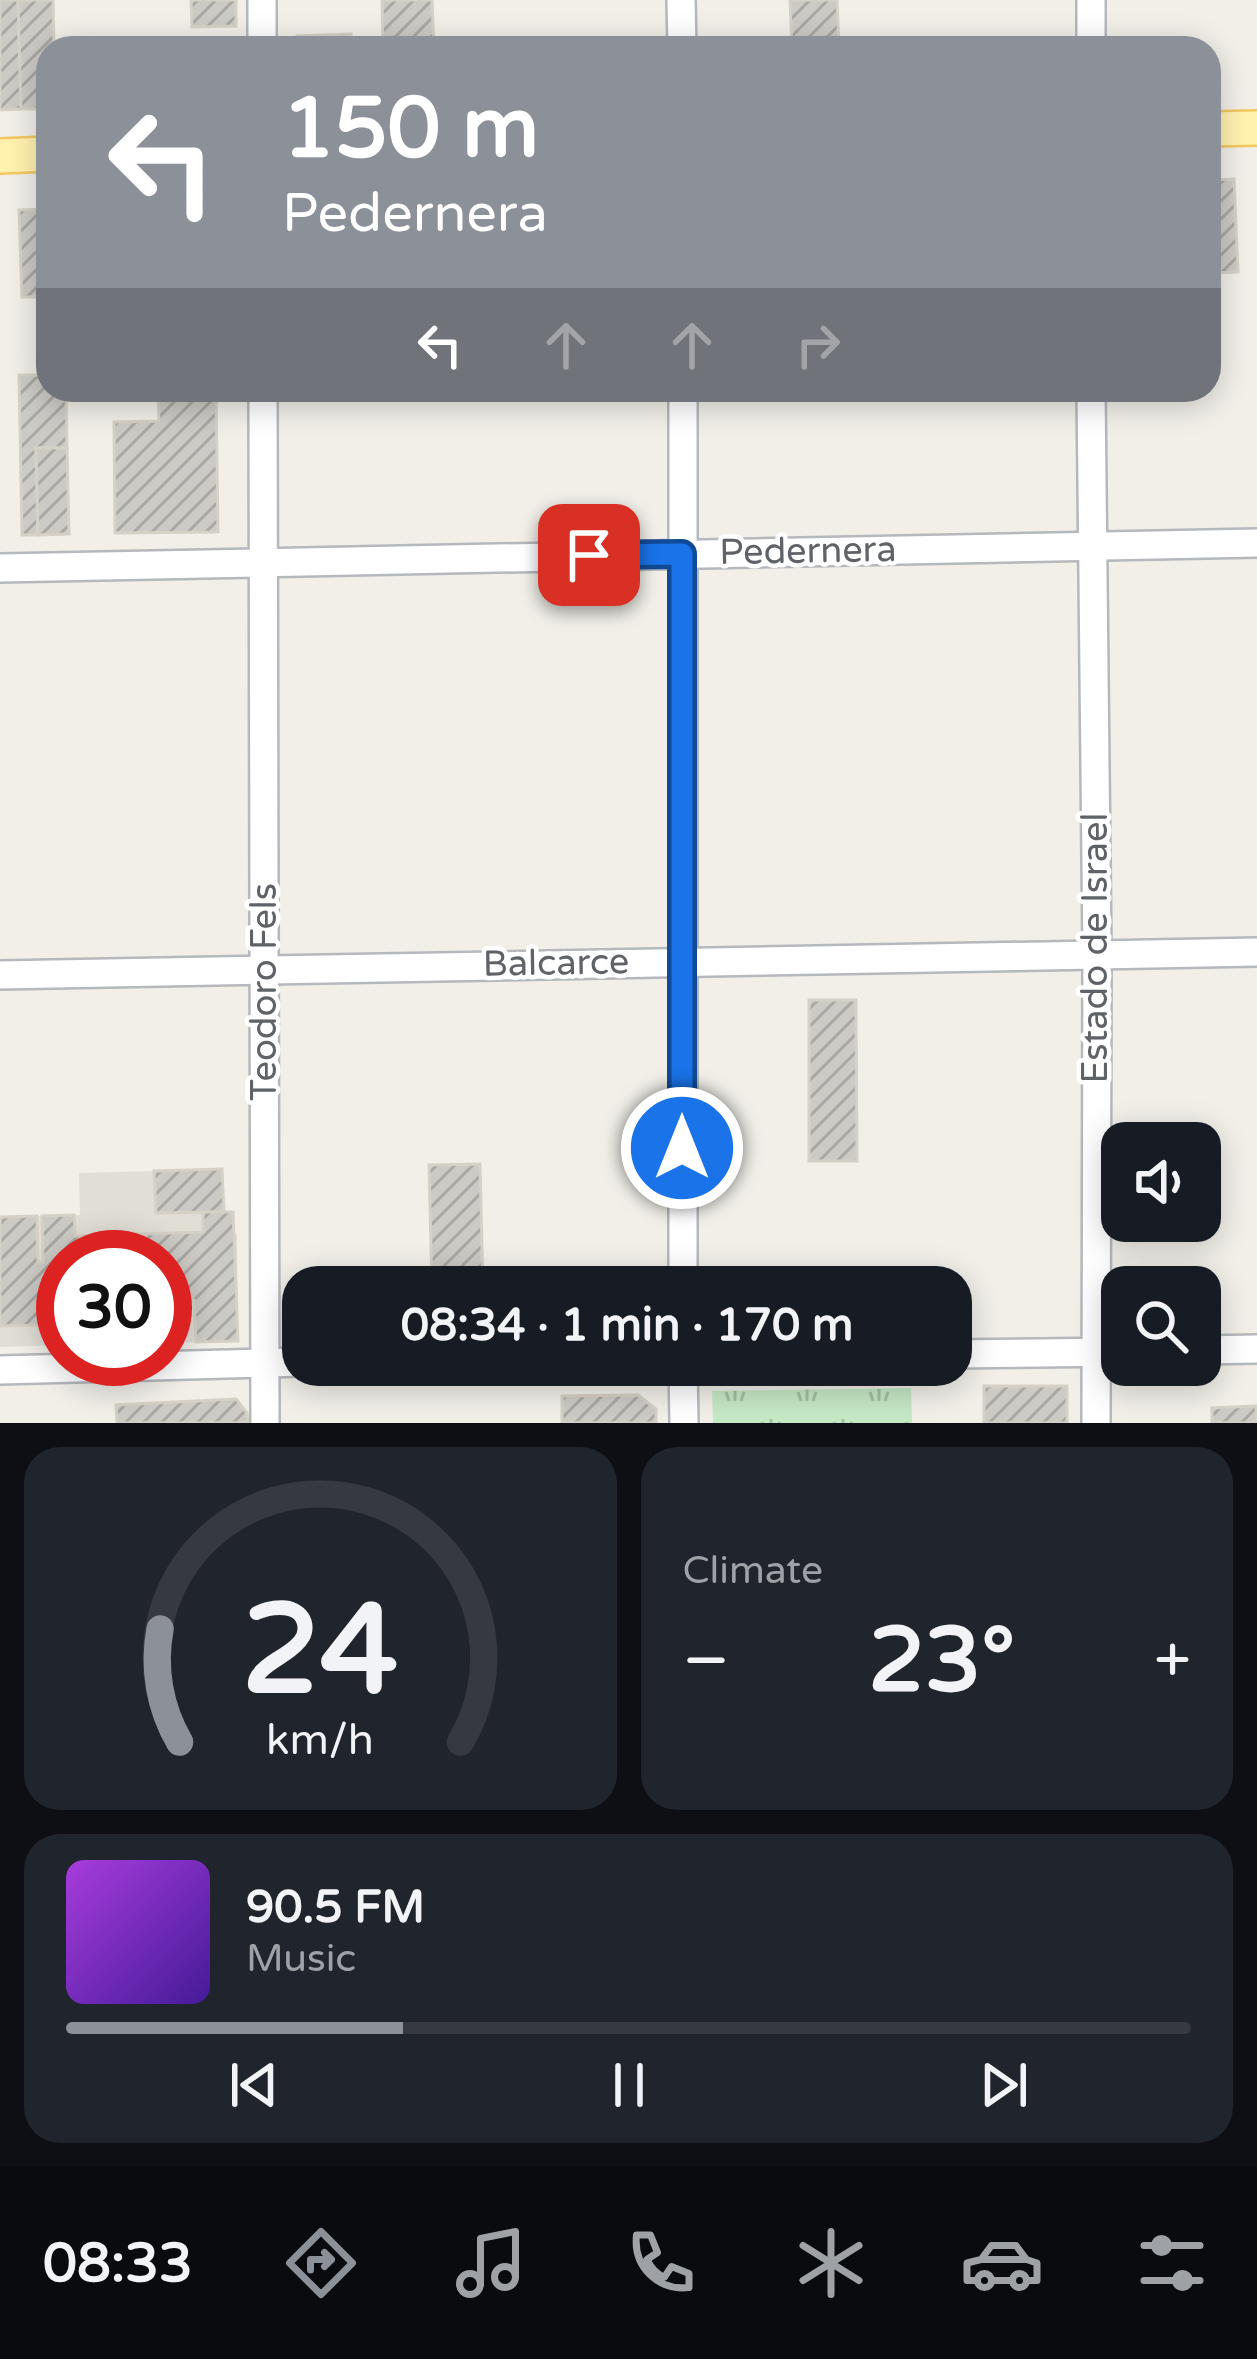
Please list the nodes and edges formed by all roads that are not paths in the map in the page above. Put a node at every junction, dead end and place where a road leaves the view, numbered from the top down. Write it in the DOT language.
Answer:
graph roads {
  1 [pos="262,0"];
  2 [pos="681,0"];
  3 [pos="1091,0"];
  4 [pos="262,36"];
  5 [pos="682,36"];
  6 [pos="1091,36"];
  7 [pos="1257,128"];
  8 [pos="1221,129"];
  9 [pos="36,154"];
  10 [pos="0,156"];
  11 [pos="263,402"];
  12 [pos="683,402"];
  13 [pos="1091,402"];
  14 [pos="1257,543"];
  15 [pos="1090,546"];
  16 [pos="682,554"];
  17 [pos="263,560"];
  18 [pos="0,568"];
  19 [pos="1257,952"];
  20 [pos="1097,954"];
  21 [pos="683,961"];
  22 [pos="264,968"];
  23 [pos="0,975"];
  24 [pos="683,1266"];
  25 [pos="1106,1266"];
  26 [pos="1257,1349"];
  27 [pos="1221,1350"];
  28 [pos="1101,1352"];
  29 [pos="972,1354"];
  30 [pos="265,1363"];
  31 [pos="282,1363"];
  32 [pos="0,1370"];
  33 [pos="683,1386"];
  34 [pos="1103,1386"];
  35 [pos="266,1423"];
  36 [pos="684,1423"];
  37 [pos="1096,1423"];
  1 -- 4 [label="street"];
  2 -- 5 [label="street"];
  3 -- 6 [label="street"];
  7 -- 8 [label="main road"];
  9 -- 10 [label="main road"];
  11 -- 17 [label="street, Teodoro Fels"];
  12 -- 16 [label="street"];
  13 -- 15 [label="street, Estado de Israel"];
  14 -- 15 [label="street, Pedernera"];
  15 -- 16 [label="street, Pedernera"];
  15 -- 20 [label="street, Estado de Israel"];
  16 -- 17 [label="street, Pedernera"];
  16 -- 21 [label="street"];
  17 -- 18 [label="street, Pedernera"];
  17 -- 22 [label="street, Teodoro Fels"];
  19 -- 20 [label="street, Balcarce"];
  20 -- 21 [label="street, Balcarce"];
  20 -- 25 [label="street, Estado de Israel"];
  21 -- 22 [label="street, Balcarce"];
  21 -- 24 [label="street"];
  22 -- 23 [label="street, Balcarce"];
  22 -- 30 [label="street, Teodoro Fels"];
  26 -- 27 [label="street"];
  28 -- 29 [label="street"];
  30 -- 31 [label="street"];
  30 -- 32 [label="street"];
  30 -- 35 [label="street, Teodoro Fels"];
  33 -- 36 [label="street"];
  34 -- 37 [label="street, Estado de Israel"];
}
